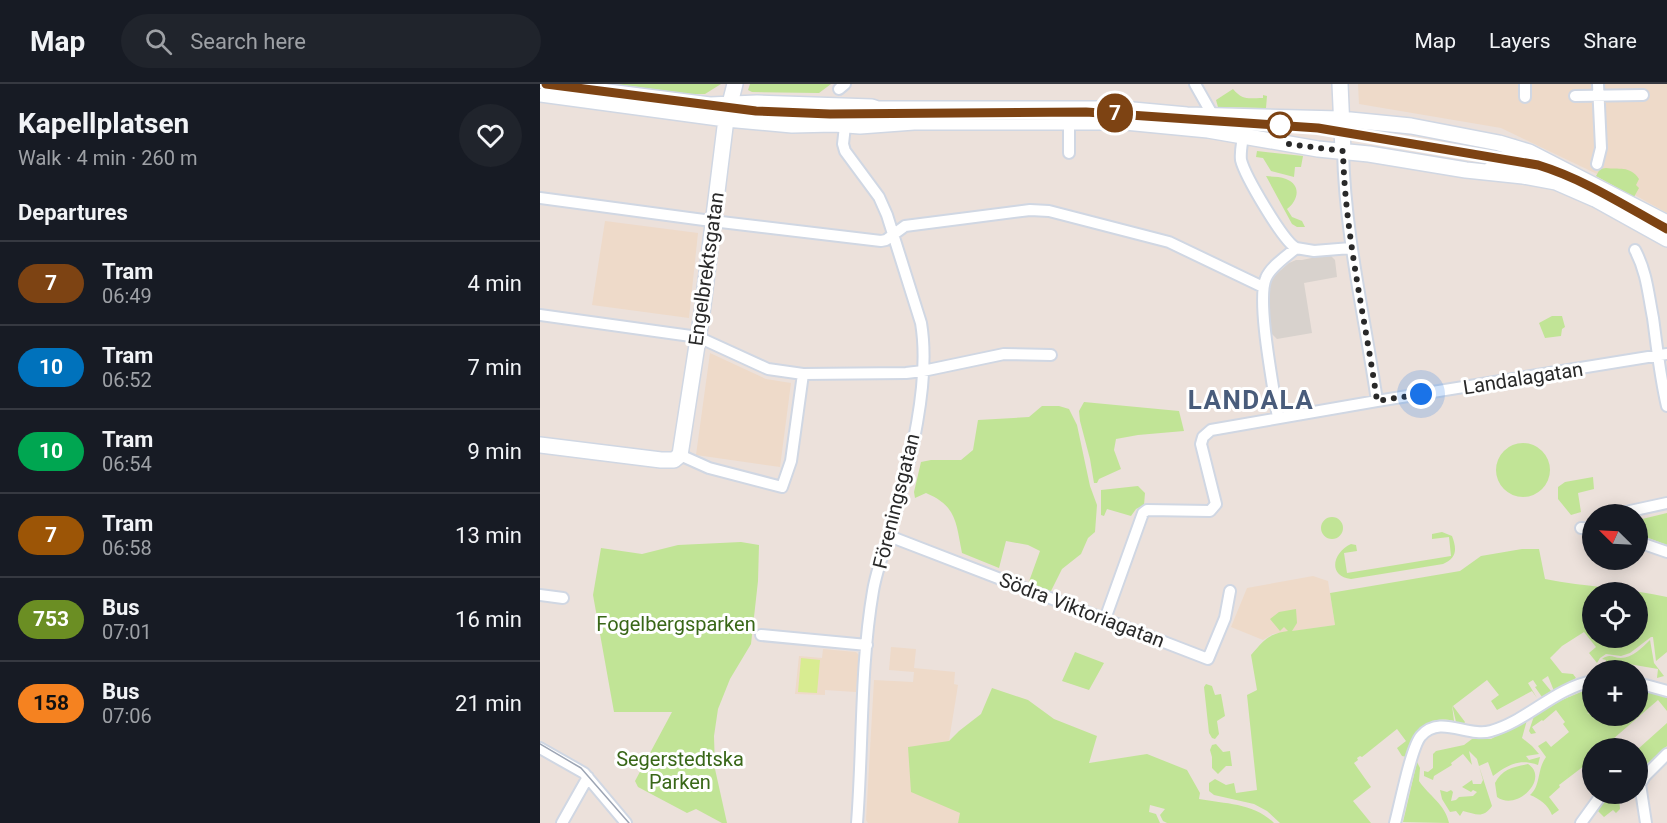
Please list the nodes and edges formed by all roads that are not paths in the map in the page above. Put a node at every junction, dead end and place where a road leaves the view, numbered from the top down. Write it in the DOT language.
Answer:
graph roads {
  1 [pos="546,84"];
  2 [pos="735,84"];
  3 [pos="1195,84"];
  4 [pos="1340,84"];
  5 [pos="1525,84"];
  6 [pos="1598,90"];
  7 [pos="540,94"];
  8 [pos="1643,95"];
  9 [pos="1575,96"];
  10 [pos="1525,97"];
  11 [pos="728,112"];
  12 [pos="1212,114"];
  13 [pos="1069,123"];
  14 [pos="1341,125"];
  15 [pos="845,126"];
  16 [pos="1243,136"];
  17 [pos="1513,147"];
  18 [pos="1343,151"];
  19 [pos="1069,153"];
  20 [pos="1597,164"];
  21 [pos="1439,165"];
  22 [pos="540,198"];
  23 [pos="713,221"];
  24 [pos="1667,223"];
  25 [pos="894,235"];
  26 [pos="1667,239"];
  27 [pos="1296,248"];
  28 [pos="1351,248"];
  29 [pos="1635,250"];
  30 [pos="1263,287"];
  31 [pos="540,315"];
  32 [pos="698,337"];
  33 [pos="1051,355"];
  34 [pos="1663,355"];
  35 [pos="923,371"];
  36 [pos="803,374"];
  37 [pos="1377,401"];
  38 [pos="1667,406"];
  39 [pos="1278,418"];
  40 [pos="540,445"];
  41 [pos="680,455"];
  42 [pos="1667,503"];
  43 [pos="1648,507"];
  44 [pos="889,536"];
  45 [pos="1648,545"];
  46 [pos="1667,552"];
  47 [pos="1230,591"];
  48 [pos="540,595"];
  49 [pos="563,598"];
  50 [pos="1105,619"];
  51 [pos="761,635"];
  52 [pos="867,645"];
  53 [pos="1582,685"];
  54 [pos="1648,686"];
  55 [pos="1667,691"];
  56 [pos="540,748"];
  57 [pos="1667,754"];
  58 [pos="1648,772"];
  59 [pos="588,777"];
  60 [pos="1595,804"];
  61 [pos="1642,804"];
  62 [pos="562,823"];
  63 [pos="626,823"];
  64 [pos="857,823"];
  65 [pos="1395,823"];
  66 [pos="1581,823"];
  67 [pos="1646,823"];
  1 -- 11 [label="street"];
  2 -- 11 [label="street, Engelbrektsgatan"];
  3 -- 12 [label="street"];
  4 -- 14 [label="street"];
  5 -- 10 [label="street"];
  6 -- 8 [label="street"];
  6 -- 9 [label="street"];
  6 -- 20 [label="street"];
  7 -- 11 [label="street"];
  11 -- 12 [label="street"];
  11 -- 15 [label="street"];
  11 -- 23 [label="street, Engelbrektsgatan"];
  12 -- 14 [label="street"];
  13 -- 15 [label="street"];
  13 -- 16 [label="street"];
  13 -- 19 [label="street"];
  14 -- 17 [label="street"];
  14 -- 18 [label="street"];
  15 -- 25 [label="street, Föreningsgatan"];
  16 -- 18 [label="street"];
  16 -- 27 [label="street"];
  17 -- 21 [label="street"];
  17 -- 24 [label="street"];
  18 -- 21 [label="street"];
  18 -- 28 [label="street"];
  21 -- 26 [label="street"];
  22 -- 23 [label="street"];
  23 -- 25 [label="street"];
  23 -- 32 [label="street, Engelbrektsgatan"];
  25 -- 30 [label="street"];
  25 -- 35 [label="street, Föreningsgatan"];
  27 -- 28 [label="street"];
  27 -- 30 [label="street"];
  28 -- 37 [label="street"];
  29 -- 34 [label="street"];
  30 -- 39 [label="street"];
  31 -- 32 [label="street"];
  32 -- 36 [label="street"];
  32 -- 41 [label="street, Engelbrektsgatan"];
  33 -- 35 [label="street"];
  34 -- 37 [label="street, Landalagatan"];
  34 -- 38 [label="street"];
  35 -- 36 [label="street"];
  35 -- 44 [label="street, Föreningsgatan"];
  36 -- 41 [label="street"];
  37 -- 39 [label="street, Landalagatan"];
  39 -- 50 [label="street, Landalagatan"];
  40 -- 41 [label="street"];
  42 -- 43 [label="street"];
  44 -- 50 [label="street, Södra Viktoriagatan"];
  44 -- 52 [label="street, Föreningsgatan"];
  45 -- 46 [label="street"];
  47 -- 50 [label="street, Södra Viktoriagatan"];
  48 -- 49 [label="street"];
  51 -- 52 [label="street"];
  52 -- 64 [label="street, Föreningsgatan"];
  53 -- 65 [label="street"];
  54 -- 55 [label="street"];
  56 -- 59 [label="street"];
  57 -- 58 [label="street"];
  59 -- 62 [label="street"];
  59 -- 63 [label="street"];
  60 -- 66 [label="street"];
  61 -- 67 [label="street"];
}
